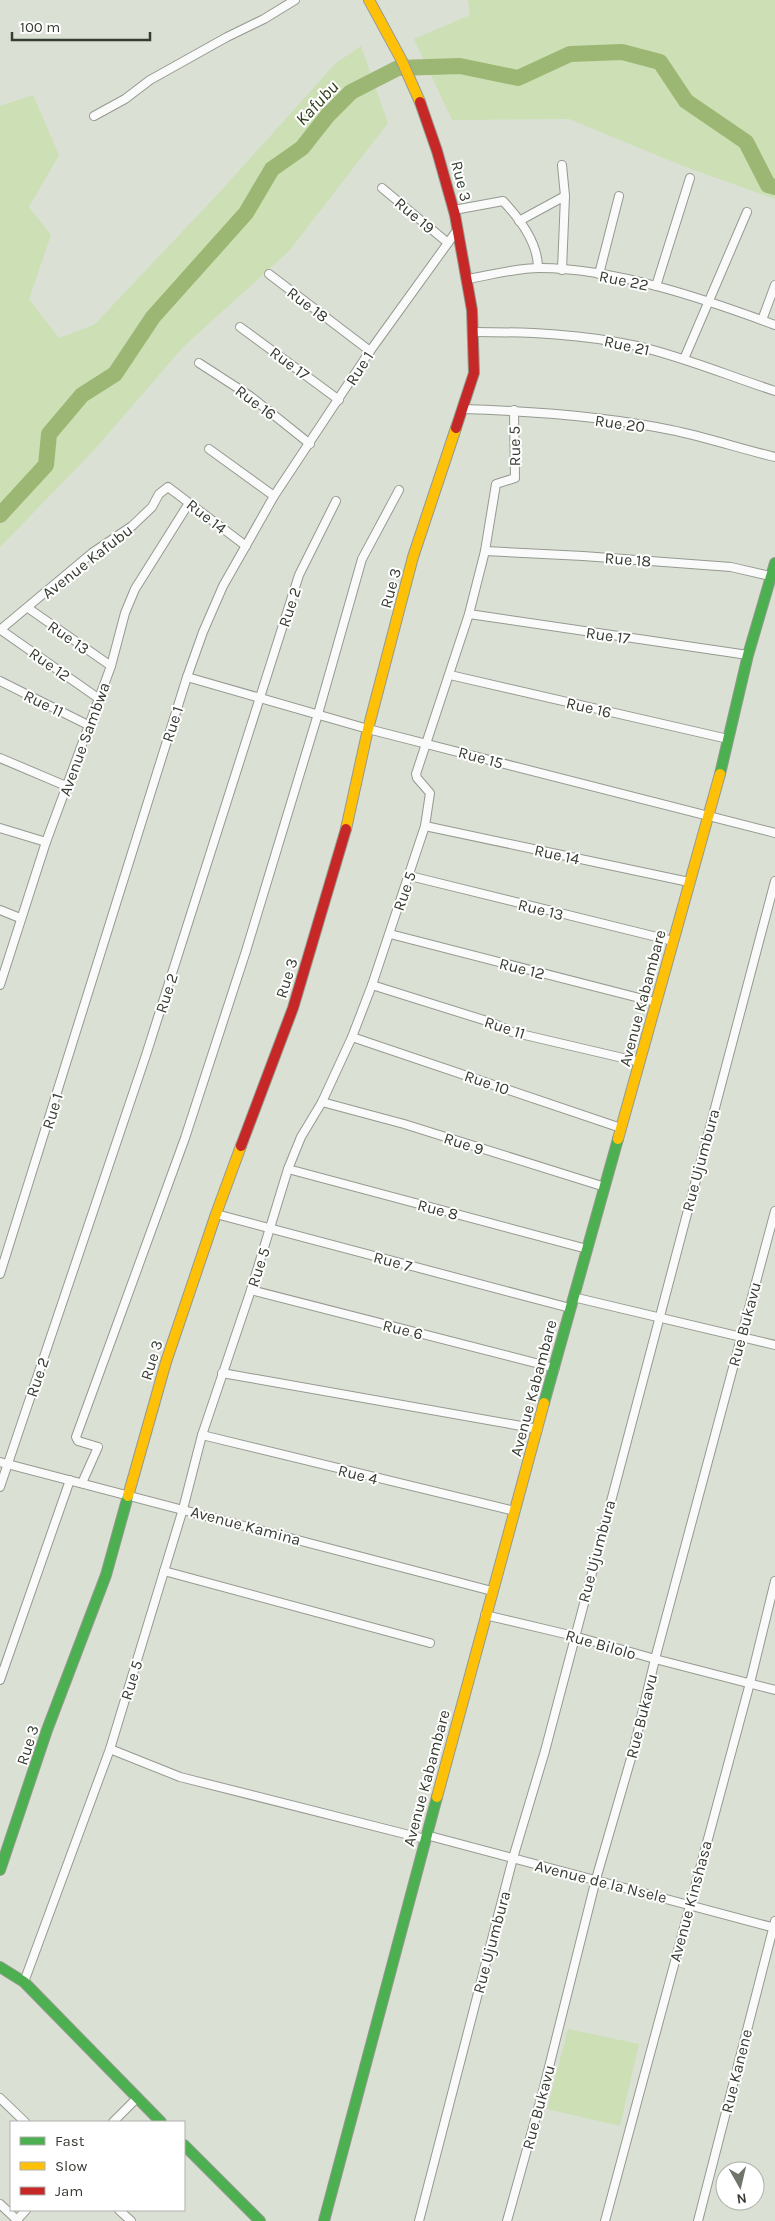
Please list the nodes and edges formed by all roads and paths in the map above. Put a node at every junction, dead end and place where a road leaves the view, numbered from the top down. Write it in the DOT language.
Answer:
graph roads {
  1 [pos="295,0"];
  2 [pos="369,0"];
  3 [pos="94,116"];
  4 [pos="562,165"];
  5 [pos="690,178"];
  6 [pos="382,188"];
  7 [pos="565,196"];
  8 [pos="619,196"];
  9 [pos="454,210"];
  10 [pos="747,212"];
  11 [pos="520,221"];
  12 [pos="458,229"];
  13 [pos="448,243"];
  14 [pos="538,268"];
  15 [pos="562,270"];
  16 [pos="269,274"];
  17 [pos="599,274"];
  18 [pos="468,279"];
  19 [pos="775,285"];
  20 [pos="656,286"];
  21 [pos="707,303"];
  22 [pos="762,320"];
  23 [pos="775,325"];
  24 [pos="240,327"];
  25 [pos="474,332"];
  26 [pos="370,351"];
  27 [pos="684,359"];
  28 [pos="199,363"];
  29 [pos="775,391"];
  30 [pos="339,400"];
  31 [pos="462,409"];
  32 [pos="514,410"];
  33 [pos="310,444"];
  34 [pos="209,449"];
  35 [pos="775,457"];
  36 [pos="168,487"];
  37 [pos="399,490"];
  38 [pos="274,496"];
  39 [pos="336,501"];
  40 [pos="189,503"];
  41 [pos="246,546"];
  42 [pos="485,551"];
  43 [pos="775,563"];
  44 [pos="770,576"];
  45 [pos="28,608"];
  46 [pos="469,614"];
  47 [pos="0,630"];
  48 [pos="748,655"];
  49 [pos="110,666"];
  50 [pos="450,675"];
  51 [pos="187,677"];
  52 [pos="0,681"];
  53 [pos="98,698"];
  54 [pos="259,698"];
  55 [pos="318,714"];
  56 [pos="88,725"];
  57 [pos="368,729"];
  58 [pos="728,739"];
  59 [pos="424,743"];
  60 [pos="0,758"];
  61 [pos="66,786"];
  62 [pos="707,817"];
  63 [pos="425,826"];
  64 [pos="0,828"];
  65 [pos="775,833"];
  66 [pos="46,842"];
  67 [pos="410,876"];
  68 [pos="690,882"];
  69 [pos="775,882"];
  70 [pos="0,910"];
  71 [pos="20,918"];
  72 [pos="390,934"];
  73 [pos="673,941"];
  74 [pos="2,968"];
  75 [pos="0,985"];
  76 [pos="372,985"];
  77 [pos="655,1002"];
  78 [pos="352,1037"];
  79 [pos="640,1062"];
  80 [pos="322,1102"];
  81 [pos="621,1128"];
  82 [pos="288,1169"];
  83 [pos="605,1187"];
  84 [pos="775,1211"];
  85 [pos="216,1214"];
  86 [pos="270,1228"];
  87 [pos="587,1249"];
  88 [pos="0,1274"];
  89 [pos="251,1290"];
  90 [pos="573,1298"];
  91 [pos="570,1308"];
  92 [pos="658,1317"];
  93 [pos="741,1336"];
  94 [pos="775,1345"];
  95 [pos="555,1368"];
  96 [pos="222,1373"];
  97 [pos="538,1429"];
  98 [pos="202,1435"];
  99 [pos="4,1463"];
  100 [pos="70,1480"];
  101 [pos="82,1483"];
  102 [pos="0,1487"];
  103 [pos="129,1495"];
  104 [pos="183,1509"];
  105 [pos="515,1511"];
  106 [pos="164,1571"];
  107 [pos="775,1581"];
  108 [pos="492,1591"];
  109 [pos="485,1615"];
  110 [pos="574,1636"];
  111 [pos="430,1643"];
  112 [pos="655,1659"];
  113 [pos="0,1680"];
  114 [pos="750,1683"];
  115 [pos="775,1690"];
  116 [pos="110,1749"];
  117 [pos="426,1837"];
  118 [pos="513,1858"];
  119 [pos="0,1870"];
  120 [pos="596,1879"];
  121 [pos="689,1903"];
  122 [pos="774,1925"];
  123 [pos="0,1967"];
  124 [pos="24,1982"];
  125 [pos="0,2098"];
  126 [pos="137,2098"];
  127 [pos="24,2121"];
  128 [pos="114,2121"];
  129 [pos="160,2121"];
  130 [pos="185,2146"];
  131 [pos="0,2204"];
  132 [pos="25,2211"];
  133 [pos="119,2211"];
  134 [pos="17,2221"];
  135 [pos="131,2221"];
  136 [pos="260,2221"];
  137 [pos="324,2221"];
  138 [pos="419,2221"];
  139 [pos="507,2221"];
  140 [pos="605,2221"];
  141 [pos="698,2221"];
  1 -- 3 [label="street"];
  2 -- 9 [label="street, Rue 3"];
  4 -- 7 [label="street"];
  5 -- 20 [label="street"];
  6 -- 13 [label="street, Rue 19"];
  7 -- 11 [label="street"];
  7 -- 15 [label="street"];
  8 -- 17 [label="street"];
  9 -- 11 [label="street"];
  9 -- 12 [label="street, Rue 3"];
  10 -- 21 [label="street"];
  11 -- 14 [label="street"];
  12 -- 13 [label="street, Rue 1"];
  12 -- 18 [label="street, Rue 3"];
  13 -- 26 [label="street, Rue 1"];
  14 -- 15 [label="street, Rue 22"];
  14 -- 18 [label="street, Rue 22"];
  15 -- 17 [label="street, Rue 22"];
  16 -- 26 [label="street, Rue 18"];
  17 -- 20 [label="street, Rue 22"];
  18 -- 25 [label="street, Rue 3"];
  19 -- 22 [label="street"];
  20 -- 21 [label="street, Rue 22"];
  21 -- 22 [label="street, Rue 22"];
  21 -- 27 [label="street"];
  22 -- 23 [label="street, Rue 22"];
  24 -- 30 [label="street, Rue 17"];
  25 -- 27 [label="street, Rue 21"];
  25 -- 31 [label="street, Rue 3"];
  26 -- 30 [label="street, Rue 1"];
  27 -- 29 [label="street, Rue 21"];
  28 -- 33 [label="street, Rue 16"];
  30 -- 33 [label="street, Rue 1"];
  31 -- 32 [label="street, Rue 20"];
  31 -- 57 [label="street, Rue 3"];
  32 -- 35 [label="street, Rue 20"];
  32 -- 42 [label="street, Rue 5"];
  33 -- 38 [label="street, Rue 1"];
  34 -- 38 [label="street"];
  36 -- 40 [label="street, Rue 14"];
  36 -- 45 [label="street, Avenue Kafubu"];
  37 -- 55 [label="street"];
  38 -- 41 [label="street, Rue 1"];
  39 -- 54 [label="street, Rue 2"];
  40 -- 41 [label="street, Rue 14"];
  40 -- 49 [label="street, Avenue Sambwa"];
  41 -- 51 [label="street, Rue 1"];
  42 -- 44 [label="street, Rue 18"];
  42 -- 46 [label="street, Rue 5"];
  43 -- 44 [label="street, Avenue Kabambare"];
  44 -- 48 [label="street, Avenue Kabambare"];
  45 -- 47 [label="street, Avenue Kafubu"];
  45 -- 49 [label="street, Rue 13"];
  46 -- 48 [label="street, Rue 17"];
  46 -- 50 [label="street, Rue 5"];
  47 -- 53 [label="street, Rue 12"];
  48 -- 58 [label="street, Avenue Kabambare"];
  49 -- 53 [label="street, Avenue Sambwa"];
  50 -- 58 [label="street, Rue 16"];
  50 -- 59 [label="street, Rue 5"];
  51 -- 54 [label="street, Rue 15"];
  51 -- 88 [label="street, Rue 1"];
  52 -- 56 [label="street, Rue 11"];
  53 -- 56 [label="street, Avenue Sambwa"];
  54 -- 55 [label="street, Rue 15"];
  54 -- 99 [label="street, Rue 2"];
  55 -- 57 [label="street, Rue 15"];
  55 -- 101 [label="street"];
  56 -- 61 [label="street, Avenue Sambwa"];
  57 -- 59 [label="street, Rue 15"];
  57 -- 85 [label="street, Rue 3"];
  58 -- 62 [label="street, Avenue Kabambare"];
  59 -- 62 [label="street, Rue 15"];
  59 -- 63 [label="street, Rue 5"];
  60 -- 61 [label="street"];
  61 -- 66 [label="street, Avenue Sambwa"];
  62 -- 65 [label="street, Rue 15"];
  62 -- 68 [label="street, Avenue Kabambare"];
  63 -- 67 [label="street, Rue 5"];
  63 -- 68 [label="street, Rue 14"];
  64 -- 66 [label="street"];
  66 -- 71 [label="street, Avenue Sambwa"];
  67 -- 72 [label="street, Rue 5"];
  67 -- 73 [label="street, Rue 13"];
  68 -- 73 [label="street, Avenue Kabambare"];
  69 -- 92 [label="street, Rue Ujumbura"];
  70 -- 71 [label="street"];
  71 -- 74 [label="street, Avenue Sambwa"];
  72 -- 76 [label="street, Rue 5"];
  72 -- 77 [label="street, Rue 12"];
  73 -- 77 [label="street, Avenue Kabambare"];
  74 -- 75 [label="street, Avenue Sambwa"];
  76 -- 78 [label="street, Rue 5"];
  76 -- 79 [label="street, Rue 11"];
  77 -- 79 [label="street, Avenue Kabambare"];
  78 -- 80 [label="street, Rue 5"];
  78 -- 81 [label="street, Rue 10"];
  79 -- 81 [label="street, Avenue Kabambare"];
  80 -- 82 [label="street, Rue 5"];
  80 -- 83 [label="street, Rue 9"];
  81 -- 83 [label="street, Avenue Kabambare"];
  82 -- 86 [label="street, Rue 5"];
  82 -- 87 [label="street, Rue 8"];
  83 -- 87 [label="street, Avenue Kabambare"];
  84 -- 93 [label="street, Rue Bukavu"];
  85 -- 86 [label="street, Rue 7"];
  85 -- 103 [label="street, Rue 3"];
  86 -- 89 [label="street, Rue 5"];
  86 -- 91 [label="street, Rue 7"];
  87 -- 90 [label="street, Avenue Kabambare"];
  89 -- 95 [label="street, Rue 6"];
  89 -- 96 [label="street, Rue 5"];
  90 -- 91 [label="street, Avenue Kabambare"];
  90 -- 92 [label="street"];
  91 -- 95 [label="street, Avenue Kabambare"];
  92 -- 93 [label="street"];
  92 -- 110 [label="street, Rue Ujumbura"];
  93 -- 94 [label="street"];
  93 -- 112 [label="street, Rue Bukavu"];
  95 -- 97 [label="street, Avenue Kabambare"];
  96 -- 97 [label="street"];
  96 -- 98 [label="street, Rue 5"];
  97 -- 105 [label="street, Avenue Kabambare"];
  98 -- 104 [label="street, Rue 5"];
  98 -- 105 [label="street, Rue 4"];
  99 -- 100 [label="street, Avenue Kamina"];
  99 -- 102 [label="street, Rue 2"];
  100 -- 101 [label="street, Avenue Kamina"];
  100 -- 113 [label="street"];
  101 -- 103 [label="street, Avenue Kamina"];
  103 -- 104 [label="street, Avenue Kamina"];
  103 -- 119 [label="street, Rue 3"];
  104 -- 106 [label="street, Rue 5"];
  104 -- 108 [label="street, Avenue Kamina"];
  105 -- 108 [label="street, Avenue Kabambare"];
  106 -- 111 [label="street"];
  106 -- 116 [label="street, Rue 5"];
  107 -- 114 [label="street, Avenue Kinshasa"];
  108 -- 109 [label="street, Avenue Kabambare"];
  109 -- 110 [label="street, Rue Bilolo"];
  109 -- 117 [label="street, Avenue Kabambare"];
  110 -- 112 [label="street, Rue Bilolo"];
  110 -- 118 [label="street, Rue Ujumbura"];
  112 -- 114 [label="street, Rue Bilolo"];
  112 -- 120 [label="street, Rue Bukavu"];
  114 -- 115 [label="street, Rue Bilolo"];
  114 -- 121 [label="street, Avenue Kinshasa"];
  116 -- 117 [label="street, Avenue de la Nsele"];
  116 -- 124 [label="street, Rue 5"];
  117 -- 118 [label="street, Avenue de la Nsele"];
  117 -- 137 [label="street, Avenue Kabambare"];
  118 -- 120 [label="street, Avenue de la Nsele"];
  118 -- 138 [label="street, Rue Ujumbura"];
  120 -- 121 [label="street, Avenue de la Nsele"];
  120 -- 139 [label="street, Rue Bukavu"];
  121 -- 122 [label="street, Avenue de la Nsele"];
  121 -- 140 [label="street, Avenue Kinshasa"];
  122 -- 141 [label="street, Rue Kanene"];
  123 -- 124 [label="street"];
  124 -- 126 [label="street"];
  125 -- 127 [label="street"];
  126 -- 128 [label="street"];
  126 -- 129 [label="street"];
  130 -- 136 [label="street"];
  131 -- 134 [label="street"];
  132 -- 134 [label="street"];
  133 -- 135 [label="street"];
}
